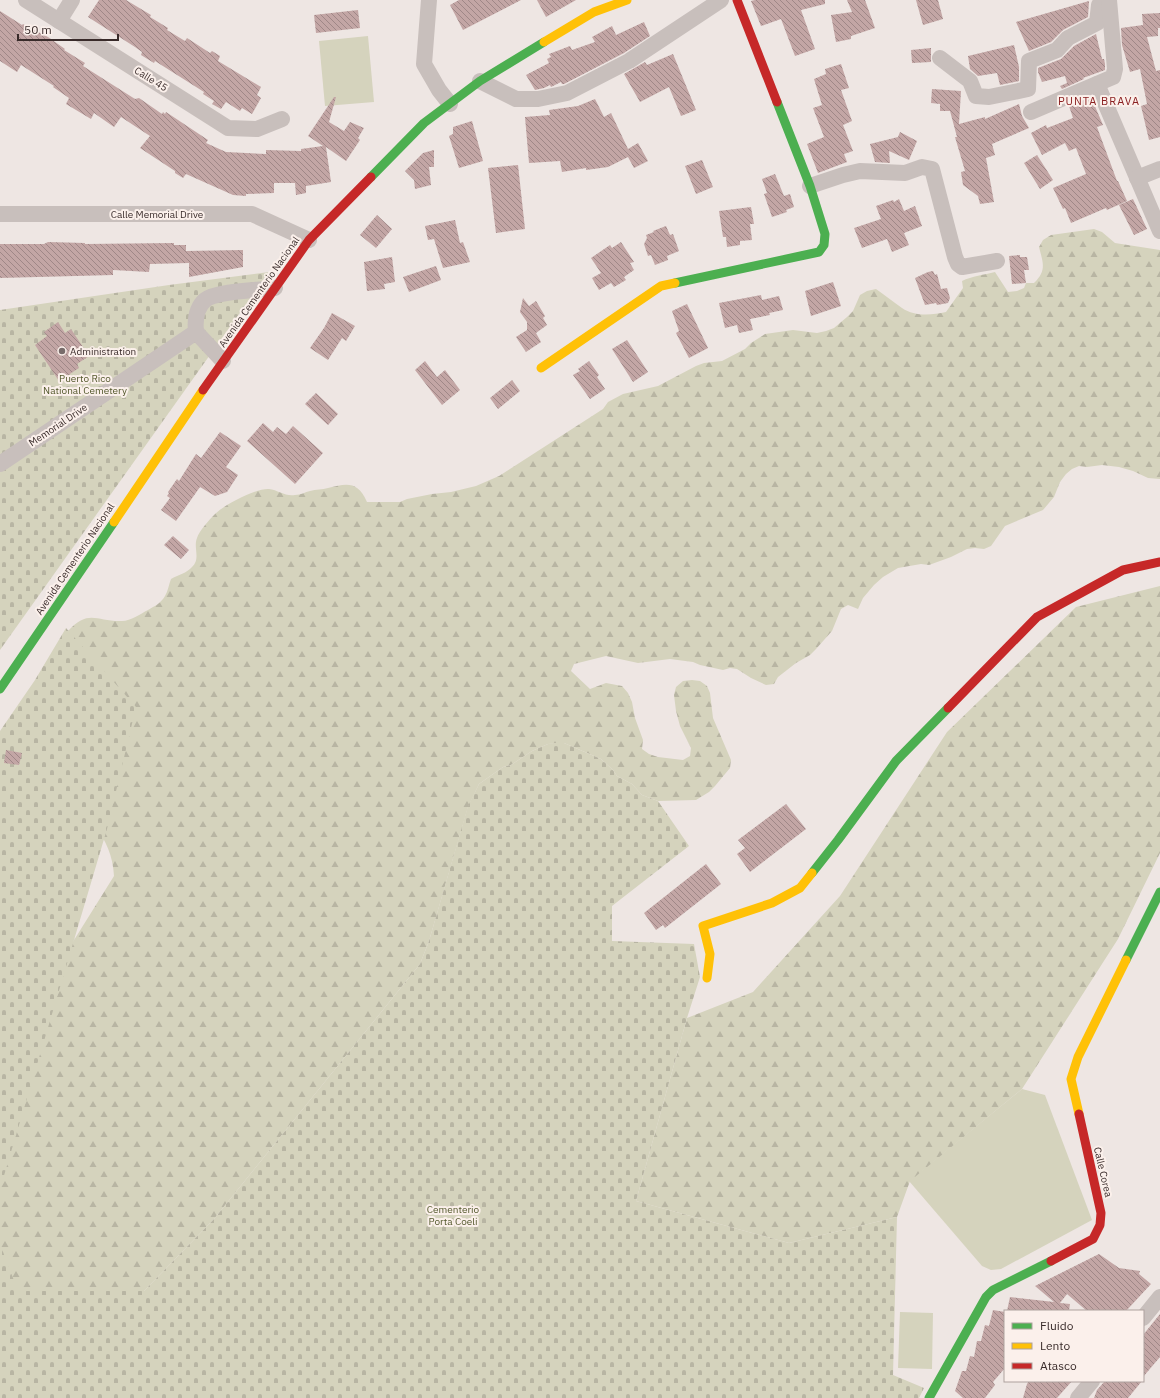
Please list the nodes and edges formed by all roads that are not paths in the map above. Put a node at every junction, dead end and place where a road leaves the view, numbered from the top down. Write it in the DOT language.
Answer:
graph roads {
  1 [pos="26,0"];
  2 [pos="72,0"];
  3 [pos="429,0"];
  4 [pos="627,0"];
  5 [pos="720,0"];
  6 [pos="737,0"];
  7 [pos="1108,0"];
  8 [pos="592,6"];
  9 [pos="59,21"];
  10 [pos="940,58"];
  11 [pos="480,81"];
  12 [pos="1097,84"];
  13 [pos="450,104"];
  14 [pos="1031,112"];
  15 [pos="282,119"];
  16 [pos="1160,170"];
  17 [pos="1138,178"];
  18 [pos="810,186"];
  19 [pos="0,214"];
  20 [pos="1160,231"];
  21 [pos="309,240"];
  22 [pos="997,261"];
  23 [pos="275,288"];
  24 [pos="196,332"];
  25 [pos="223,361"];
  26 [pos="541,368"];
  27 [pos="0,464"];
  28 [pos="1160,562"];
  29 [pos="0,689"];
  30 [pos="1160,892"];
  31 [pos="707,978"];
  32 [pos="1160,1297"];
  33 [pos="1144,1317"];
  34 [pos="1091,1382"];
  35 [pos="929,1398"];
  36 [pos="1078,1398"];
  1 -- 9 [label="street, Calle 45"];
  2 -- 9 [label="street"];
  3 -- 13 [label="street"];
  4 -- 8 [label="street, Avenida Cementerio Nacional"];
  5 -- 11 [label="street"];
  6 -- 18 [label="street"];
  7 -- 10 [label="street"];
  7 -- 12 [label="street"];
  8 -- 11 [label="street, Avenida Cementerio Nacional"];
  9 -- 15 [label="street, Calle 45"];
  11 -- 13 [label="street, Avenida Cementerio Nacional"];
  12 -- 14 [label="street"];
  12 -- 17 [label="street"];
  13 -- 21 [label="street, Avenida Cementerio Nacional"];
  16 -- 17 [label="street"];
  17 -- 20 [label="street"];
  18 -- 22 [label="street"];
  18 -- 26 [label="street"];
  19 -- 21 [label="street, Calle Memorial Drive"];
  21 -- 23 [label="street, Avenida Cementerio Nacional"];
  23 -- 24 [label="street"];
  23 -- 25 [label="street, Avenida Cementerio Nacional"];
  24 -- 25 [label="street"];
  24 -- 27 [label="street, Memorial Drive"];
  25 -- 29 [label="street, Avenida Cementerio Nacional"];
  28 -- 31 [label="street"];
  30 -- 35 [label="street, Calle Corea"];
  32 -- 33 [label="street"];
  34 -- 36 [label="street"];
}
